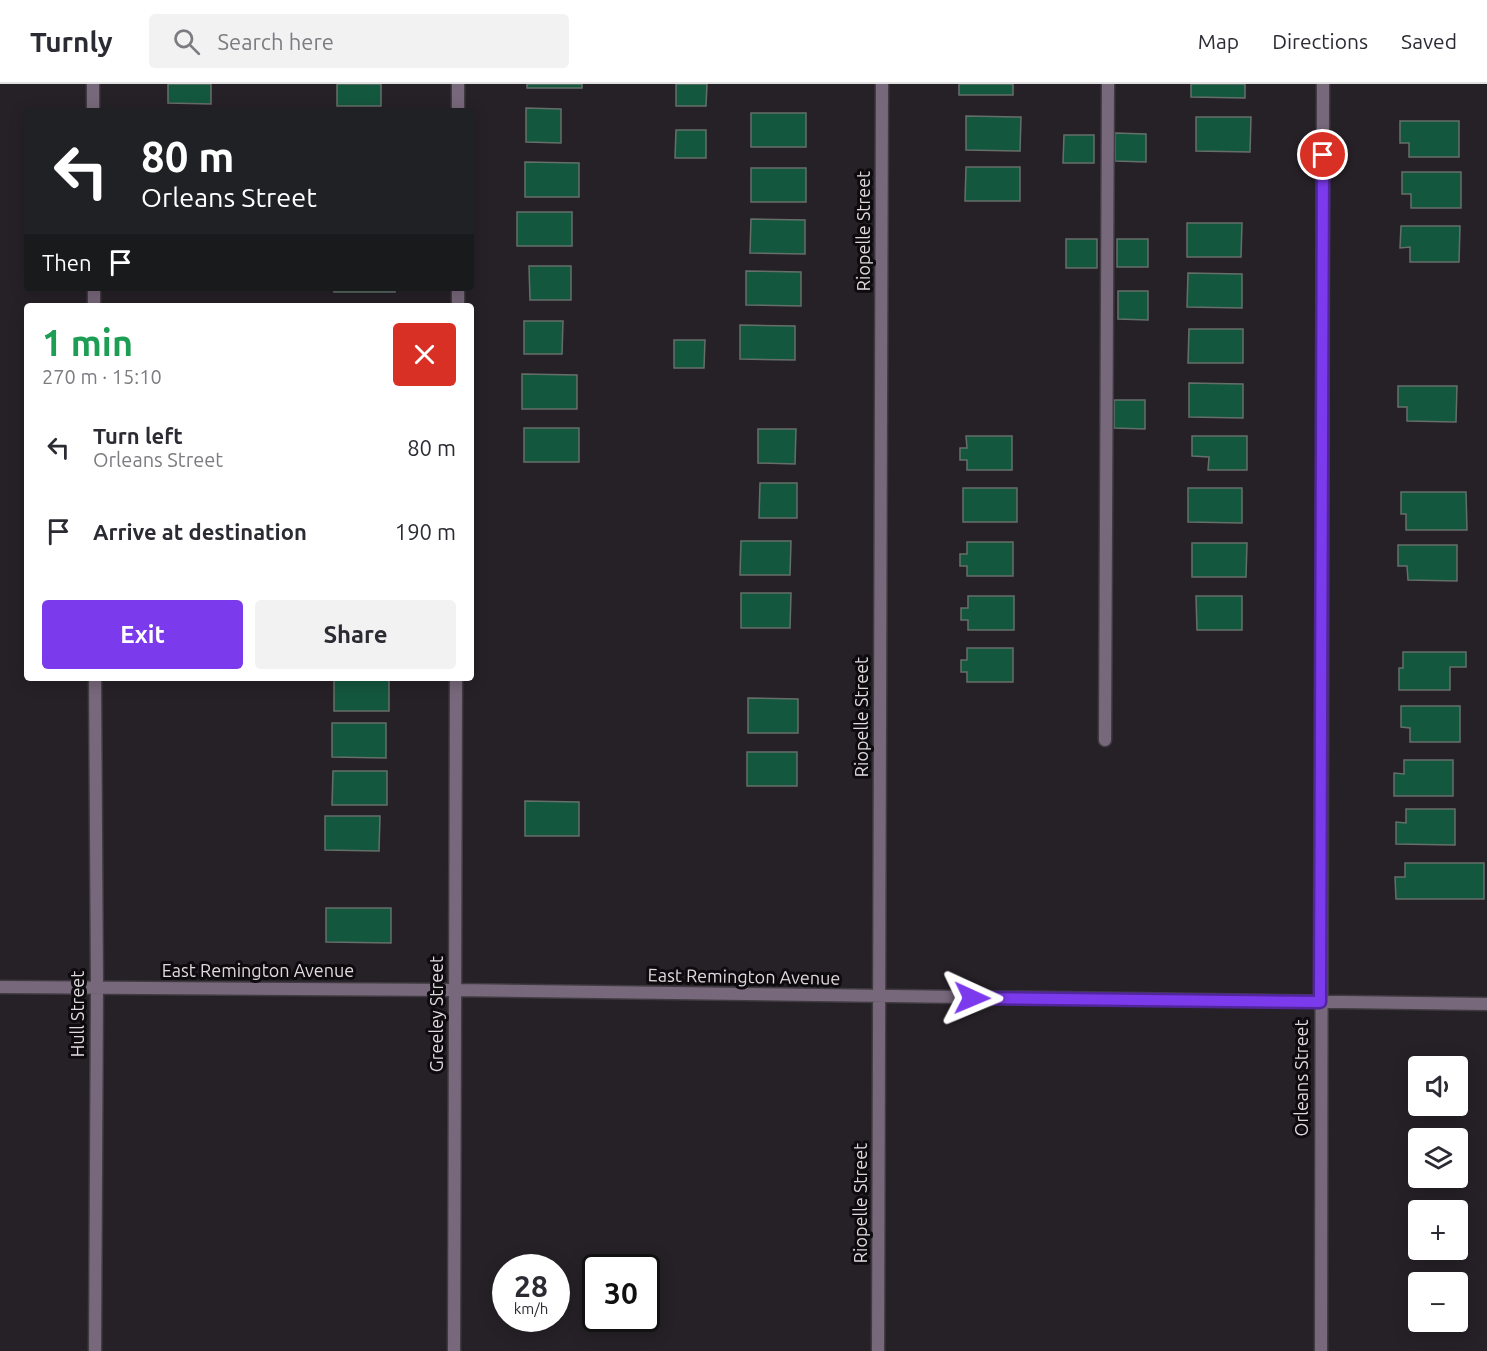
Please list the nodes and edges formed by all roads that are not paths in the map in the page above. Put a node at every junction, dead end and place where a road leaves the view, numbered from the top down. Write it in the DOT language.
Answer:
graph roads {
  1 [pos="93,84"];
  2 [pos="458,84"];
  3 [pos="882,84"];
  4 [pos="1108,84"];
  5 [pos="1323,84"];
  6 [pos="93,108"];
  7 [pos="458,108"];
  8 [pos="95,681"];
  9 [pos="456,681"];
  10 [pos="1105,740"];
  11 [pos="0,987"];
  12 [pos="97,988"];
  13 [pos="455,990"];
  14 [pos="880,997"];
  15 [pos="1320,1002"];
  16 [pos="1487,1004"];
  17 [pos="95,1351"];
  18 [pos="454,1351"];
  19 [pos="878,1351"];
  20 [pos="1321,1351"];
  1 -- 6 [label="street"];
  2 -- 7 [label="street"];
  3 -- 14 [label="street, Riopelle Street"];
  4 -- 10 [label="street"];
  5 -- 15 [label="street, Orleans Street"];
  8 -- 12 [label="street, Hull Street"];
  9 -- 13 [label="street, Greeley Street"];
  11 -- 12 [label="street, East Remington Avenue"];
  12 -- 13 [label="street, East Remington Avenue"];
  12 -- 17 [label="street, Hull Street"];
  13 -- 14 [label="street, East Remington Avenue"];
  13 -- 18 [label="street, Greeley Street"];
  14 -- 15 [label="street, East Remington Avenue"];
  14 -- 19 [label="street, Riopelle Street"];
  15 -- 16 [label="street, East Remington Avenue"];
  15 -- 20 [label="street, Orleans Street"];
}
